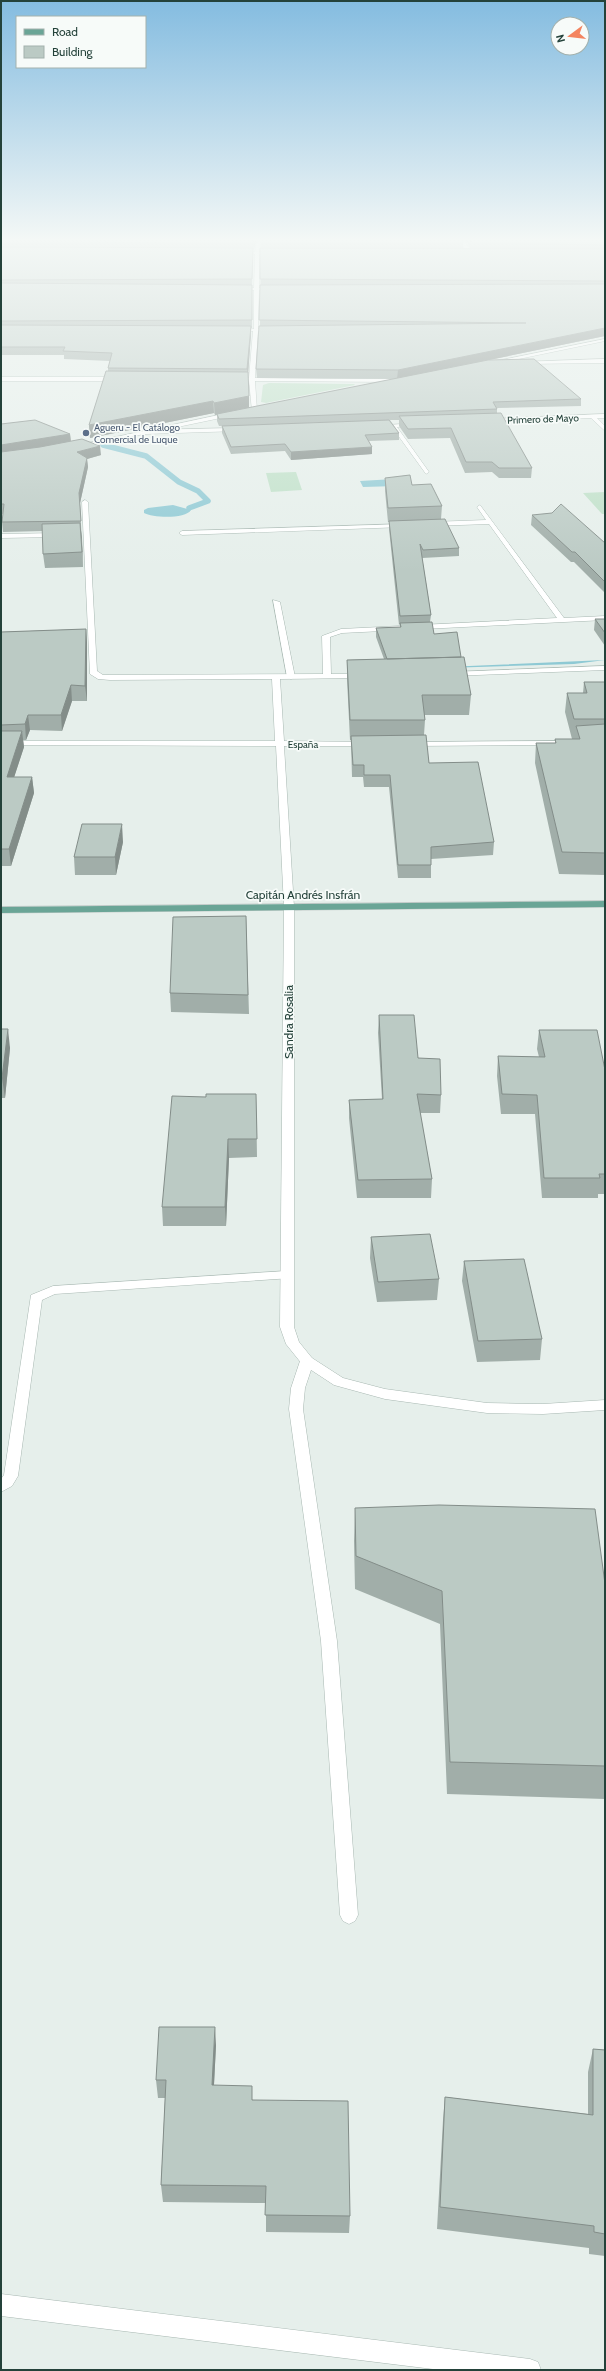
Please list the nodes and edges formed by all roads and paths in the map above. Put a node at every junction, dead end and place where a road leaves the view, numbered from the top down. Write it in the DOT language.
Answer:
graph roads {
  1 [pos="254,350"];
  2 [pos="556,350"];
  3 [pos="605,361"];
  4 [pos="489,363"];
  5 [pos="481,364"];
  6 [pos="1,379"];
  7 [pos="126,379"];
  8 [pos="228,379"];
  9 [pos="252,379"];
  10 [pos="403,379"];
  11 [pos="395,381"];
  12 [pos="364,387"];
  13 [pos="262,408"];
  14 [pos="254,410"];
  15 [pos="247,411"];
  16 [pos="240,413"];
  17 [pos="605,416"];
  18 [pos="593,417"];
  19 [pos="486,421"];
  20 [pos="424,424"];
  21 [pos="393,425"];
  22 [pos="370,426"];
  23 [pos="246,429"];
  24 [pos="605,429"];
  25 [pos="145,432"];
  26 [pos="70,447"];
  27 [pos="426,472"];
  28 [pos="85,502"];
  29 [pos="480,507"];
  30 [pos="490,522"];
  31 [pos="427,524"];
  32 [pos="411,525"];
  33 [pos="182,533"];
  34 [pos="63,535"];
  35 [pos="1,536"];
  36 [pos="276,602"];
  37 [pos="605,618"];
  38 [pos="562,620"];
  39 [pos="605,668"];
  40 [pos="444,674"];
  41 [pos="374,675"];
  42 [pos="327,676"];
  43 [pos="291,677"];
  44 [pos="276,678"];
  45 [pos="1,743"];
  46 [pos="557,743"];
  47 [pos="375,744"];
  48 [pos="399,744"];
  49 [pos="280,745"];
  50 [pos="605,904"];
  51 [pos="289,907"];
  52 [pos="1,910"];
  53 [pos="287,1276"];
  54 [pos="307,1361"];
  55 [pos="605,1405"];
  56 [pos="1,1486"];
  57 [pos="349,1914"];
  58 [pos="1,2305"];
  59 [pos="530,2370"];
  1 -- 9 [label="street"];
  2 -- 4 [label="street"];
  3 -- 4 [label="street"];
  4 -- 5 [label="street"];
  6 -- 7 [label="street"];
  8 -- 9 [label="street"];
  9 -- 11 [label="street"];
  9 -- 14 [label="street"];
  10 -- 11 [label="street"];
  11 -- 12 [label="street"];
  13 -- 14 [label="street"];
  14 -- 15 [label="street"];
  16 -- 25 [label="street"];
  17 -- 18 [label="street, Primero de Mayo"];
  18 -- 19 [label="street, Primero de Mayo"];
  18 -- 24 [label="street"];
  20 -- 21 [label="street"];
  21 -- 22 [label="street"];
  21 -- 27 [label="street"];
  23 -- 25 [label="street"];
  25 -- 26 [label="street"];
  28 -- 44 [label="street"];
  29 -- 30 [label="street"];
  30 -- 31 [label="street"];
  30 -- 38 [label="street"];
  32 -- 33 [label="street"];
  34 -- 35 [label="street"];
  36 -- 43 [label="street"];
  37 -- 38 [label="street"];
  38 -- 42 [label="street"];
  39 -- 40 [label="street"];
  41 -- 42 [label="street"];
  42 -- 43 [label="street"];
  43 -- 44 [label="street"];
  44 -- 49 [label="street, Sandra Rosalia"];
  45 -- 49 [label="street, España"];
  46 -- 48 [label="street"];
  47 -- 49 [label="street, España"];
  49 -- 51 [label="street, Sandra Rosalia"];
  50 -- 51 [label="main road, Capitán Andrés Insfrán"];
  51 -- 52 [label="main road, Capitán Andrés Insfrán"];
  51 -- 53 [label="street, Sandra Rosalia"];
  53 -- 54 [label="street, Sandra Rosalia"];
  53 -- 56 [label="street"];
  54 -- 55 [label="street, Sandra Rosalia"];
  54 -- 57 [label="street"];
  58 -- 59 [label="street"];
}
